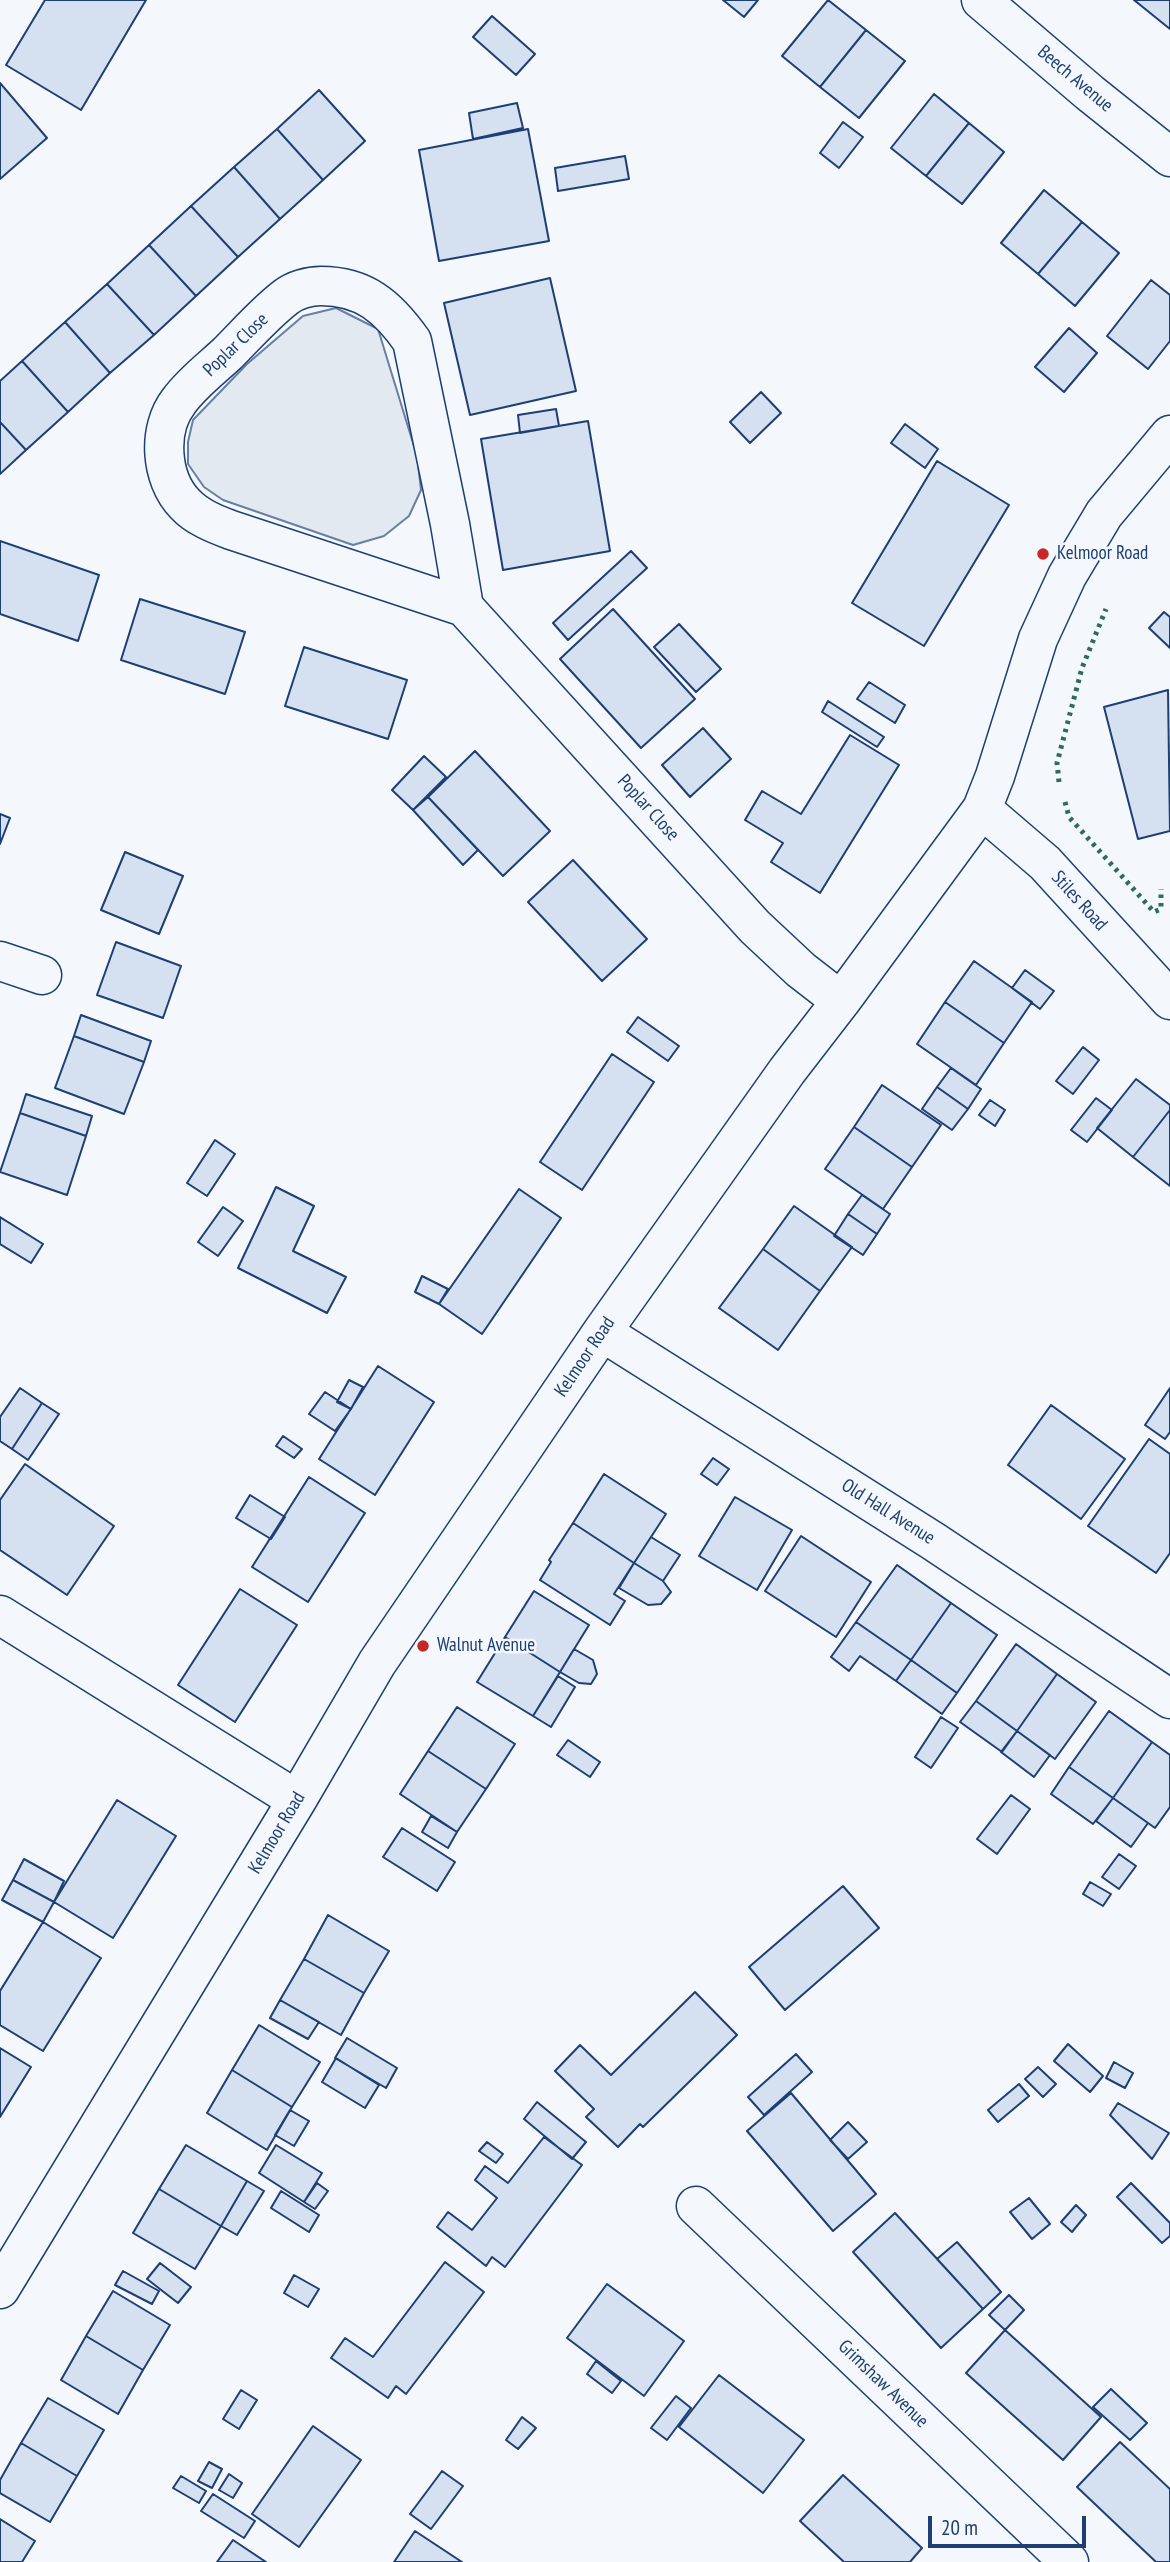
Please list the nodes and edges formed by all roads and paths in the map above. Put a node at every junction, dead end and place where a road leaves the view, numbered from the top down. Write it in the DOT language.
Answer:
graph roads {
  1 [pos="981,0"];
  2 [pos="1170,157"];
  3 [pos="1170,435"];
  4 [pos="464,607"];
  5 [pos="982,808"];
  6 [pos="0,961"];
  7 [pos="42,975"];
  8 [pos="1170,1000"];
  9 [pos="841,1001"];
  10 [pos="602,1332"];
  11 [pos="0,1615"];
  12 [pos="1170,1699"];
  13 [pos="297,1800"];
  14 [pos="696,2206"];
  15 [pos="0,2289"];
  16 [pos="1069,2562"];
  1 -- 2 [label="street, Beech Avenue"];
  3 -- 5 [label="street, Kelmoor Road"];
  4 -- 4 [label="street, Poplar Close"];
  4 -- 9 [label="street, Poplar Close"];
  5 -- 8 [label="street, Stiles Road"];
  5 -- 9 [label="street, Kelmoor Road"];
  6 -- 7 [label="street"];
  9 -- 10 [label="street, Kelmoor Road"];
  10 -- 12 [label="street, Old Hall Avenue"];
  10 -- 13 [label="street, Kelmoor Road"];
  11 -- 13 [label="street"];
  13 -- 15 [label="street, Kelmoor Road"];
  14 -- 16 [label="street, Grimshaw Avenue"];
}
